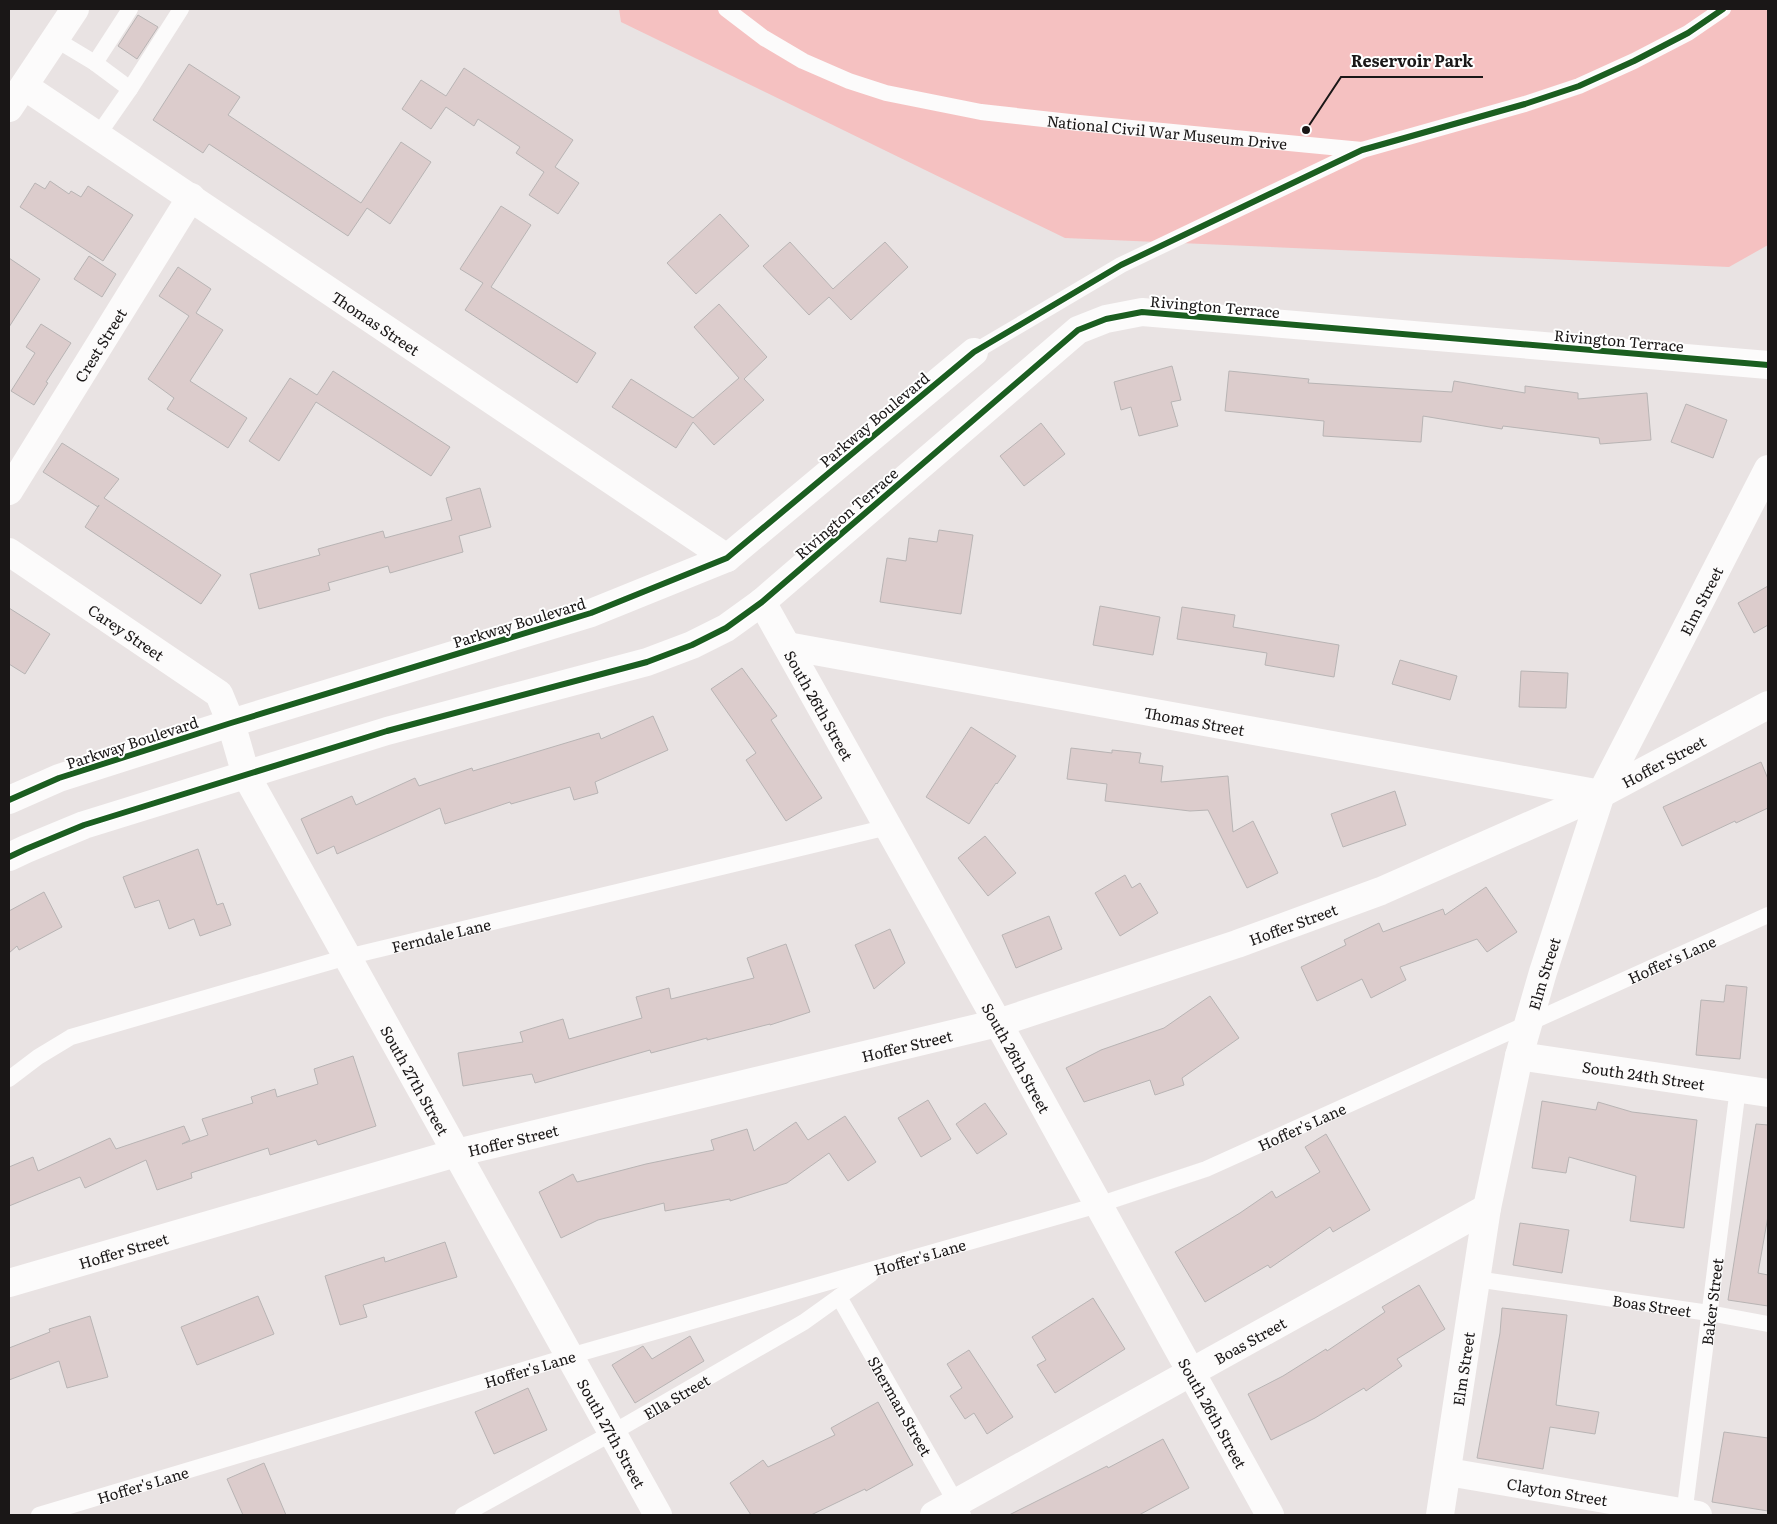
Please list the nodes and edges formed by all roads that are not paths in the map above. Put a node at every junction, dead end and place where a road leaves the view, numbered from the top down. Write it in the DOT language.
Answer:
graph roads {
  1 [pos="75,9"];
  2 [pos="130,9"];
  3 [pos="181,9"];
  4 [pos="726,9"];
  5 [pos="1723,9"];
  6 [pos="55,38"];
  7 [pos="95,64"];
  8 [pos="24,86"];
  9 [pos="130,89"];
  10 [pos="9,108"];
  11 [pos="98,135"];
  12 [pos="1362,150"];
  13 [pos="191,197"];
  14 [pos="974,352"];
  15 [pos="1768,366"];
  16 [pos="1768,469"];
  17 [pos="9,490"];
  18 [pos="9,552"];
  19 [pos="727,558"];
  20 [pos="762,602"];
  21 [pos="787,646"];
  22 [pos="1768,705"];
  23 [pos="232,723"];
  24 [pos="246,775"];
  25 [pos="1600,794"];
  26 [pos="9,800"];
  27 [pos="888,827"];
  28 [pos="9,857"];
  29 [pos="1768,915"];
  30 [pos="347,957"];
  31 [pos="998,1023"];
  32 [pos="1528,1025"];
  33 [pos="1519,1056"];
  34 [pos="9,1079"];
  35 [pos="1738,1088"];
  36 [pos="1768,1093"];
  37 [pos="456,1153"];
  38 [pos="1098,1205"];
  39 [pos="1486,1208"];
  40 [pos="881,1267"];
  41 [pos="1476,1279"];
  42 [pos="9,1283"];
  43 [pos="839,1297"];
  44 [pos="1709,1313"];
  45 [pos="1768,1324"];
  46 [pos="570,1356"];
  47 [pos="1190,1373"];
  48 [pos="612,1433"];
  49 [pos="1448,1472"];
  50 [pos="951,1511"];
  51 [pos="1689,1514"];
  52 [pos="39,1515"];
  53 [pos="463,1515"];
  54 [pos="658,1515"];
  55 [pos="1270,1515"];
  56 [pos="1440,1515"];
  1 -- 6 [label="street"];
  2 -- 7 [label="lane"];
  3 -- 9 [label="lane"];
  4 -- 12 [label="lane, National Civil War Museum Drive"];
  5 -- 12 [label="lane, National Civil War Museum Drive"];
  6 -- 7 [label="lane"];
  6 -- 8 [label="street"];
  7 -- 9 [label="lane"];
  8 -- 10 [label="street"];
  8 -- 11 [label="street, Thomas Street"];
  9 -- 11 [label="lane"];
  11 -- 13 [label="street, Thomas Street"];
  12 -- 14 [label="lane"];
  13 -- 17 [label="street, Crest Street"];
  13 -- 19 [label="street, Thomas Street"];
  14 -- 19 [label="street, Parkway Boulevard"];
  15 -- 20 [label="street, Rivington Terrace"];
  16 -- 25 [label="street, Elm Street"];
  18 -- 23 [label="street, Carey Street"];
  19 -- 23 [label="street, Parkway Boulevard"];
  20 -- 21 [label="street, South 26th Street"];
  20 -- 24 [label="street"];
  21 -- 25 [label="street, Thomas Street"];
  21 -- 27 [label="street, South 26th Street"];
  22 -- 25 [label="street, Hoffer Street"];
  23 -- 24 [label="street, Carey Street"];
  23 -- 26 [label="street, Parkway Boulevard"];
  24 -- 28 [label="street"];
  24 -- 30 [label="street, South 27th Street"];
  25 -- 31 [label="street, Hoffer Street"];
  25 -- 32 [label="street, Elm Street"];
  27 -- 30 [label="lane, Ferndale Lane"];
  27 -- 31 [label="street, South 26th Street"];
  29 -- 32 [label="lane, Hoffer's Lane"];
  30 -- 34 [label="lane, Ferndale Lane"];
  30 -- 37 [label="street, South 27th Street"];
  31 -- 37 [label="street, Hoffer Street"];
  31 -- 38 [label="street, South 26th Street"];
  32 -- 33 [label="street, Elm Street"];
  32 -- 38 [label="lane, Hoffer's Lane"];
  33 -- 35 [label="street, South 24th Street"];
  33 -- 39 [label="street, Elm Street"];
  35 -- 36 [label="street, South 24th Street"];
  35 -- 44 [label="lane, Baker Street"];
  37 -- 42 [label="street, Hoffer Street"];
  37 -- 46 [label="street, South 27th Street"];
  38 -- 40 [label="lane, Hoffer's Lane"];
  38 -- 47 [label="street, South 26th Street"];
  39 -- 41 [label="street, Elm Street"];
  39 -- 47 [label="street, Boas Street"];
  40 -- 43 [label="lane, Ella Street"];
  40 -- 46 [label="lane, Hoffer's Lane"];
  41 -- 44 [label="lane, Boas Street"];
  41 -- 49 [label="street, Elm Street"];
  43 -- 48 [label="lane, Ella Street"];
  43 -- 50 [label="lane, Sherman Street"];
  44 -- 45 [label="lane, Boas Street"];
  44 -- 51 [label="lane, Baker Street"];
  46 -- 48 [label="street, South 27th Street"];
  46 -- 52 [label="lane, Hoffer's Lane"];
  47 -- 50 [label="street, Boas Street"];
  47 -- 55 [label="street, South 26th Street"];
  48 -- 53 [label="lane, Ella Street"];
  48 -- 54 [label="street, South 27th Street"];
  49 -- 51 [label="street, Clayton Street"];
  49 -- 56 [label="street, Elm Street"];
}
